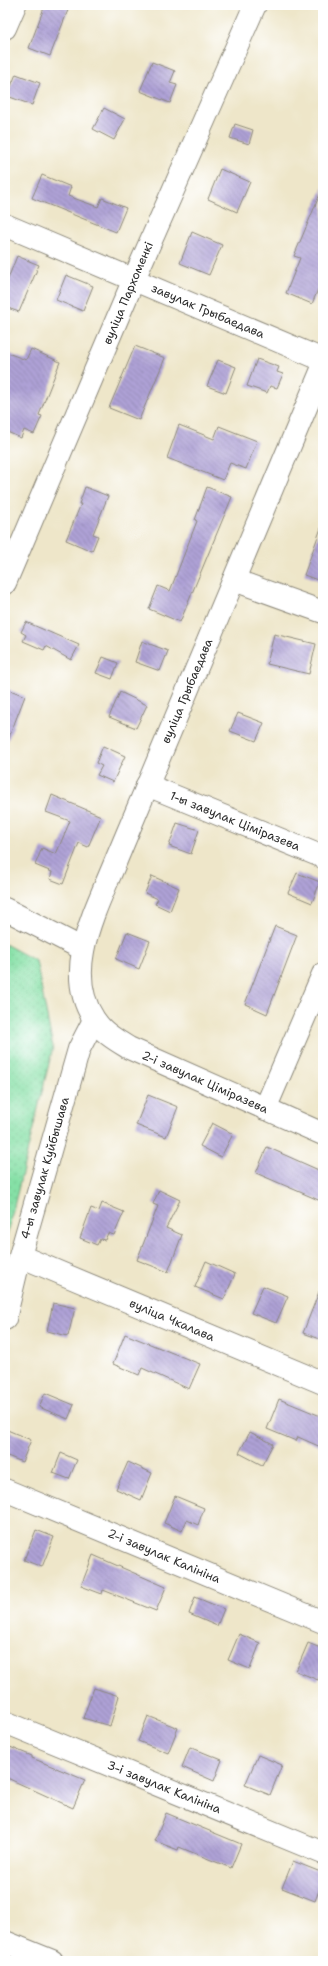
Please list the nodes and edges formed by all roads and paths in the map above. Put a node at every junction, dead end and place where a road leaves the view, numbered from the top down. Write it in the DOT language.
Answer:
graph roads {
  1 [pos="15,5"];
  2 [pos="255,5"];
  3 [pos="5,28"];
  4 [pos="5,224"];
  5 [pos="134,279"];
  6 [pos="323,360"];
  7 [pos="323,367"];
  8 [pos="234,580"];
  9 [pos="5,583"];
  10 [pos="323,612"];
  11 [pos="147,785"];
  12 [pos="323,857"];
  13 [pos="5,909"];
  14 [pos="83,949"];
  15 [pos="323,974"];
  16 [pos="94,1020"];
  17 [pos="265,1109"];
  18 [pos="323,1134"];
  19 [pos="20,1256"];
  20 [pos="5,1319"];
  21 [pos="323,1383"];
  22 [pos="5,1490"];
  23 [pos="323,1622"];
  24 [pos="5,1722"];
  25 [pos="323,1852"];
  26 [pos="5,1942"];
  27 [pos="52,1961"];
  1 -- 3 [label="street"];
  2 -- 5 [label="street, вуліца Пархоменкі"];
  4 -- 5 [label="street, завулак Грыбаедава"];
  5 -- 6 [label="street, завулак Грыбаедава"];
  5 -- 9 [label="street, вуліца Пархоменкі"];
  7 -- 8 [label="street, вуліца Грыбаедава"];
  8 -- 10 [label="street"];
  8 -- 11 [label="street, вуліца Грыбаедава"];
  11 -- 12 [label="street, 1-ы завулак Ціміразева"];
  11 -- 14 [label="street, вуліца Грыбаедава"];
  13 -- 14 [label="street"];
  14 -- 16 [label="street, вуліца Грыбаедава"];
  15 -- 17 [label="street"];
  16 -- 17 [label="street, 2-і завулак Ціміразева"];
  16 -- 19 [label="street, 4-ы завулак Куйбышава"];
  17 -- 18 [label="street, 2-і завулак Ціміразева"];
  19 -- 20 [label="street, 4-ы завулак Куйбышава"];
  19 -- 21 [label="street, вуліца Чкалава"];
  22 -- 23 [label="street, 2-і завулак Калініна"];
  24 -- 25 [label="street, 3-і завулак Калініна"];
  26 -- 27 [label="street"];
}
